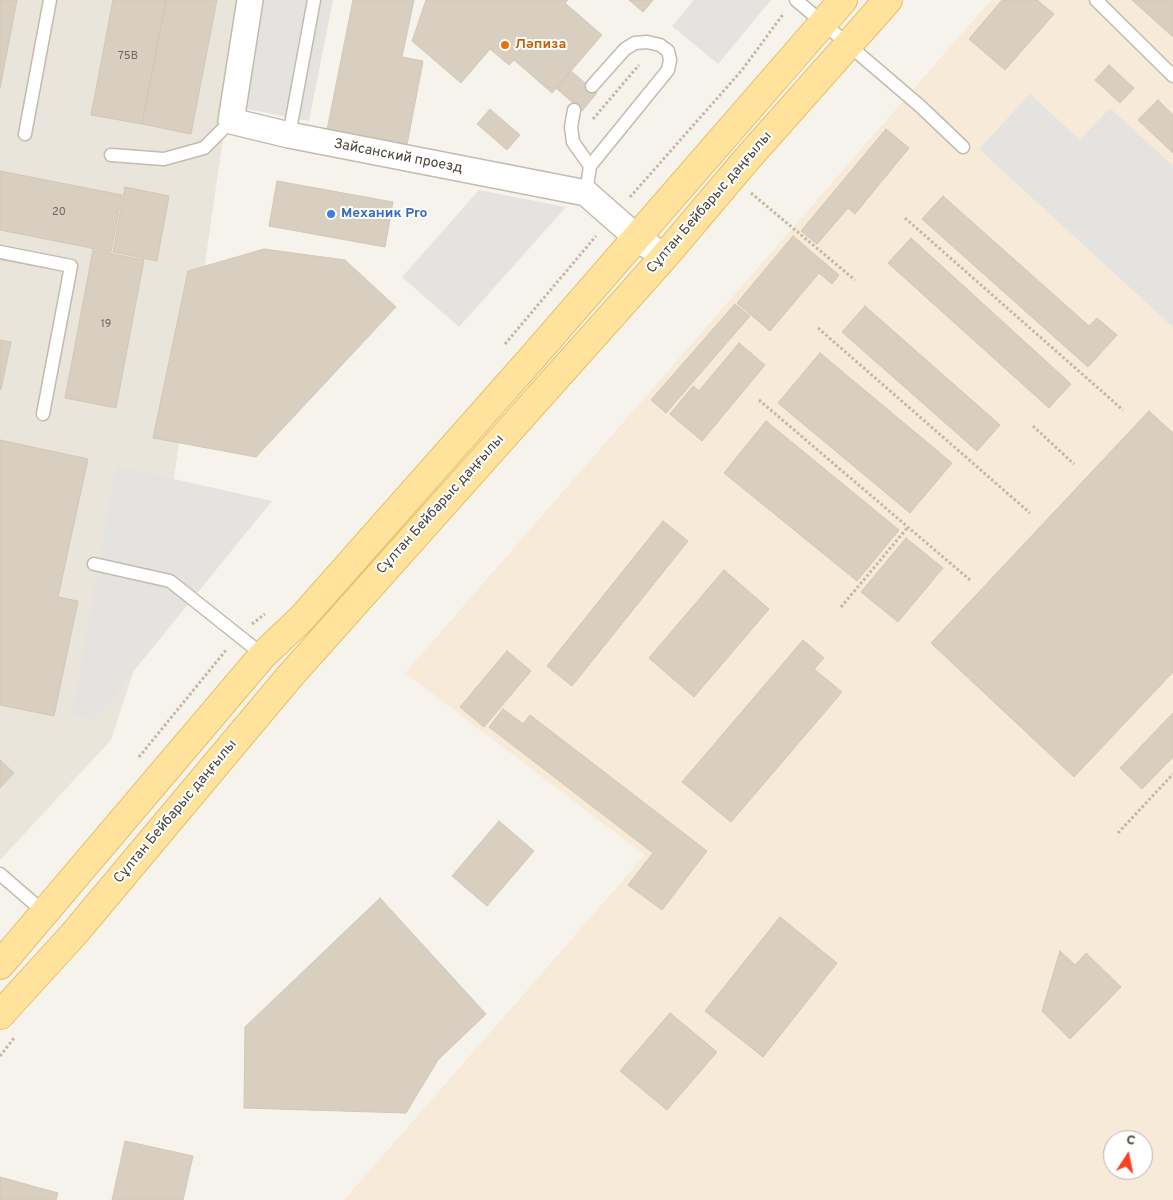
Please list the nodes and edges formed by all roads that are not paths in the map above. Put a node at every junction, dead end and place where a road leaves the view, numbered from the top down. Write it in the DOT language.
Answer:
graph roads {
  1 [pos="50,0"];
  2 [pos="250,0"];
  3 [pos="314,0"];
  4 [pos="843,0"];
  5 [pos="888,0"];
  6 [pos="1096,0"];
  7 [pos="792,4"];
  8 [pos="822,24"];
  9 [pos="848,45"];
  10 [pos="1173,76"];
  11 [pos="592,86"];
  12 [pos="574,110"];
  13 [pos="231,121"];
  14 [pos="25,134"];
  15 [pos="289,135"];
  16 [pos="963,147"];
  17 [pos="111,155"];
  18 [pos="590,166"];
  19 [pos="586,193"];
  20 [pos="636,237"];
  21 [pos="0,252"];
  22 [pos="664,257"];
  23 [pos="43,414"];
  24 [pos="94,564"];
  25 [pos="263,655"];
  26 [pos="0,874"];
  27 [pos="45,913"];
  28 [pos="0,965"];
  29 [pos="0,1016"];
  1 -- 14 [label="lane"];
  2 -- 13 [label="street"];
  3 -- 15 [label="lane"];
  4 -- 8 [label="main road, Сұлтан Бейбарыс даңғылы"];
  5 -- 9 [label="main road, Сұлтан Бейбарыс даңғылы"];
  6 -- 10 [label="lane"];
  7 -- 8 [label="lane"];
  8 -- 9 [label="lane"];
  8 -- 20 [label="main road, Сұлтан Бейбарыс даңғылы"];
  9 -- 16 [label="lane"];
  9 -- 22 [label="main road, Сұлтан Бейбарыс даңғылы"];
  11 -- 18 [label="lane"];
  12 -- 18 [label="lane"];
  13 -- 15 [label="street, Зайсанский проезд"];
  13 -- 17 [label="lane"];
  15 -- 19 [label="street, Зайсанский проезд"];
  18 -- 19 [label="lane"];
  19 -- 20 [label="street"];
  20 -- 22 [label="street"];
  20 -- 25 [label="main road, Сұлтан Бейбарыс даңғылы"];
  21 -- 23 [label="lane"];
  22 -- 29 [label="main road, Сұлтан Бейбарыс даңғылы"];
  24 -- 25 [label="lane"];
  25 -- 27 [label="main road, Сұлтан Бейбарыс даңғылы"];
  26 -- 27 [label="lane"];
  27 -- 28 [label="main road, Сұлтан Бейбарыс даңғылы"];
}
